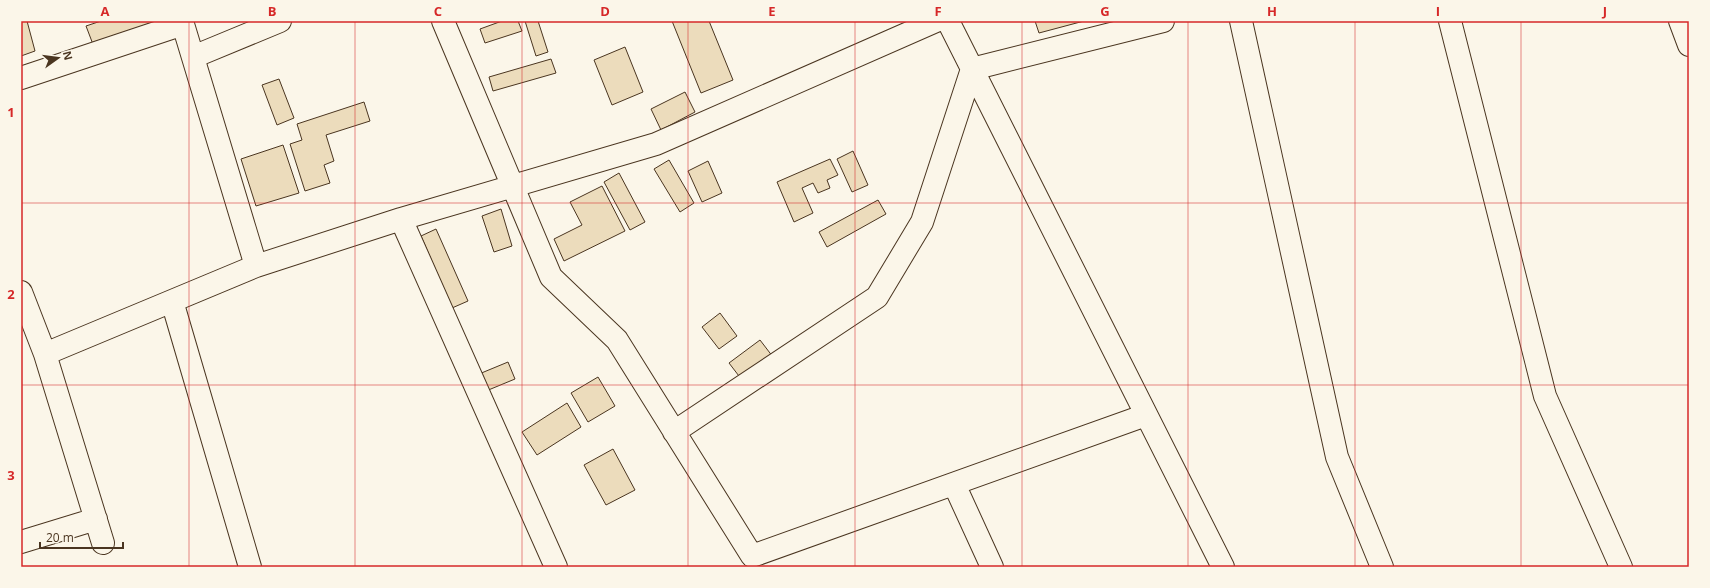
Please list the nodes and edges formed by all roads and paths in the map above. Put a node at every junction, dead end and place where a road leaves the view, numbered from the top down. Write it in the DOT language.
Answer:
graph roads {
  1 [pos="280,21"];
  2 [pos="443,21"];
  3 [pos="936,21"];
  4 [pos="948,21"];
  5 [pos="1163,21"];
  6 [pos="1241,21"];
  7 [pos="1450,21"];
  8 [pos="1680,21"];
  9 [pos="183,23"];
  10 [pos="1689,45"];
  11 [pos="193,56"];
  12 [pos="972,70"];
  13 [pos="21,78"];
  14 [pos="513,186"];
  15 [pos="401,219"];
  16 [pos="256,266"];
  17 [pos="21,292"];
  18 [pos="172,301"];
  19 [pos="45,354"];
  20 [pos="1146,415"];
  21 [pos="674,432"];
  22 [pos="954,484"];
  23 [pos="96,519"];
  24 [pos="21,542"];
  25 [pos="103,543"];
  26 [pos="250,567"];
  27 [pos="556,567"];
  28 [pos="992,567"];
  29 [pos="1223,567"];
  30 [pos="1382,567"];
  31 [pos="1621,567"];
  1 -- 11 [label="street"];
  2 -- 14 [label="street"];
  3 -- 14 [label="street"];
  4 -- 12 [label="street"];
  5 -- 12 [label="street"];
  6 -- 30 [label="street"];
  7 -- 31 [label="street"];
  8 -- 10 [label="street"];
  9 -- 11 [label="street"];
  9 -- 13 [label="street"];
  11 -- 16 [label="street"];
  12 -- 20 [label="street"];
  12 -- 21 [label="street"];
  14 -- 15 [label="street"];
  14 -- 21 [label="street"];
  15 -- 16 [label="street"];
  15 -- 27 [label="street"];
  16 -- 18 [label="street"];
  17 -- 19 [label="street"];
  18 -- 19 [label="street"];
  18 -- 26 [label="street"];
  19 -- 23 [label="street"];
  20 -- 22 [label="street"];
  20 -- 29 [label="street"];
  21 -- 22 [label="street"];
  22 -- 28 [label="street"];
  23 -- 24 [label="street"];
  23 -- 25 [label="street"];
}
